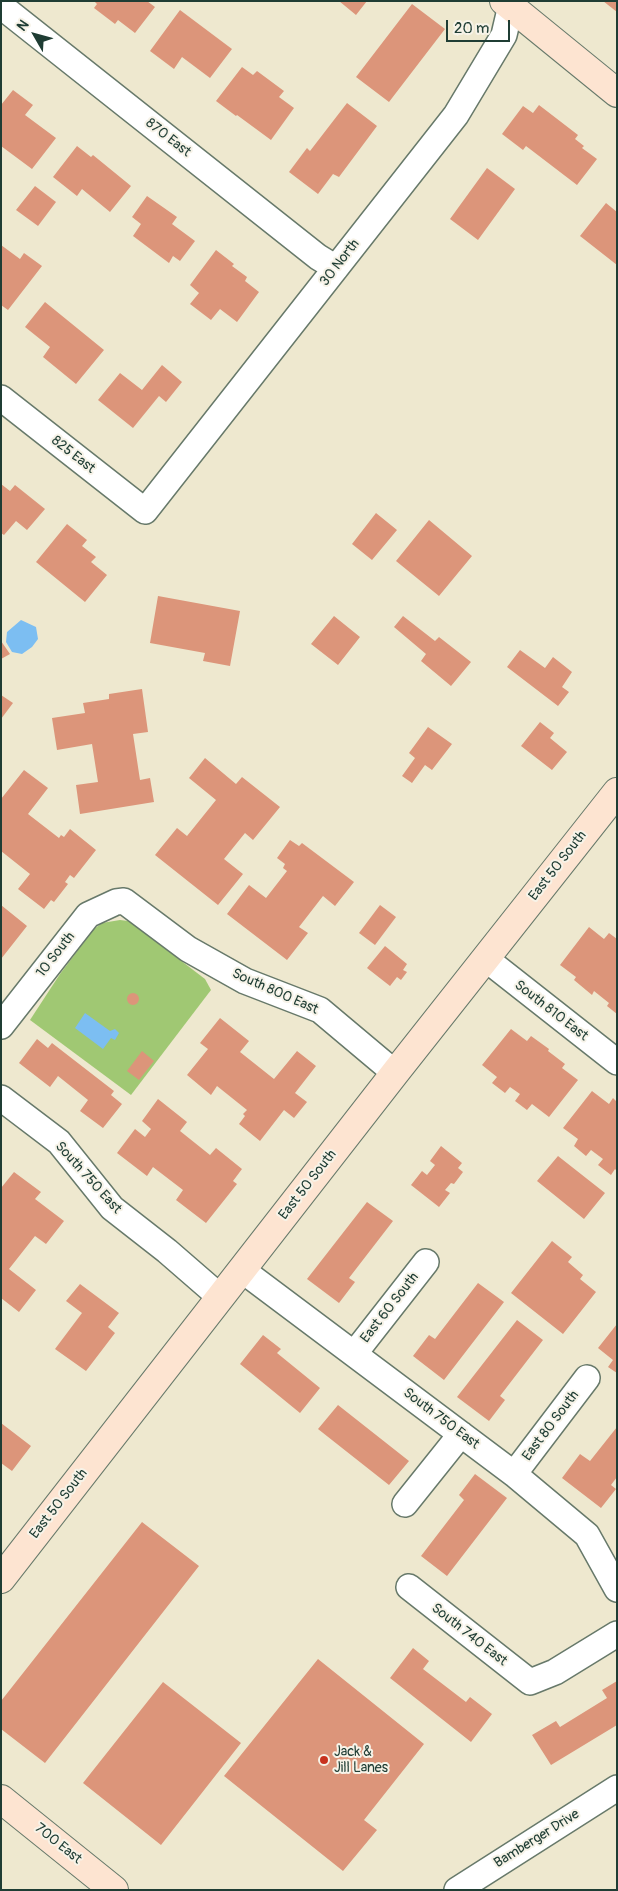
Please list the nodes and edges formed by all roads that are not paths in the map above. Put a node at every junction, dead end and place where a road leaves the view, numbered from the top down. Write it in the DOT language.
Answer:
graph roads {
  1 [pos="509,3"];
  2 [pos="1,6"];
  3 [pos="617,93"];
  4 [pos="336,268"];
  5 [pos="1,398"];
  6 [pos="145,511"];
  7 [pos="617,792"];
  8 [pos="124,901"];
  9 [pos="486,959"];
  10 [pos="1,1026"];
  11 [pos="617,1062"];
  12 [pos="395,1073"];
  13 [pos="1,1098"];
  14 [pos="426,1262"];
  15 [pos="242,1270"];
  16 [pos="220,1297"];
  17 [pos="354,1354"];
  18 [pos="587,1378"];
  19 [pos="461,1434"];
  20 [pos="514,1474"];
  21 [pos="405,1504"];
  22 [pos="1,1579"];
  23 [pos="409,1587"];
  24 [pos="617,1589"];
  25 [pos="617,1634"];
  26 [pos="617,1788"];
  27 [pos="1,1799"];
  28 [pos="114,1890"];
  29 [pos="457,1890"];
  1 -- 3 [label="main road"];
  1 -- 4 [label="street, 30 North"];
  2 -- 4 [label="street, 870 East"];
  4 -- 6 [label="street, 30 North"];
  5 -- 6 [label="street, 825 East"];
  7 -- 9 [label="main road, East 50 South"];
  8 -- 10 [label="street, 10 South"];
  8 -- 12 [label="street, South 800 East"];
  9 -- 11 [label="street, South 810 East"];
  9 -- 12 [label="main road, East 50 South"];
  12 -- 15 [label="main road, East 50 South"];
  13 -- 16 [label="street, South 750 East"];
  14 -- 17 [label="street, East 60 South"];
  15 -- 16 [label="main road, East 50 South"];
  15 -- 17 [label="street, South 750 East"];
  16 -- 22 [label="main road, East 50 South"];
  17 -- 19 [label="street, South 750 East"];
  18 -- 20 [label="street, East 80 South"];
  19 -- 20 [label="street, South 750 East"];
  19 -- 21 [label="street"];
  20 -- 24 [label="street, South 750 East"];
  23 -- 25 [label="street, South 740 East"];
  26 -- 29 [label="street, Bamberger Drive"];
  27 -- 28 [label="main road, 700 East"];
}
